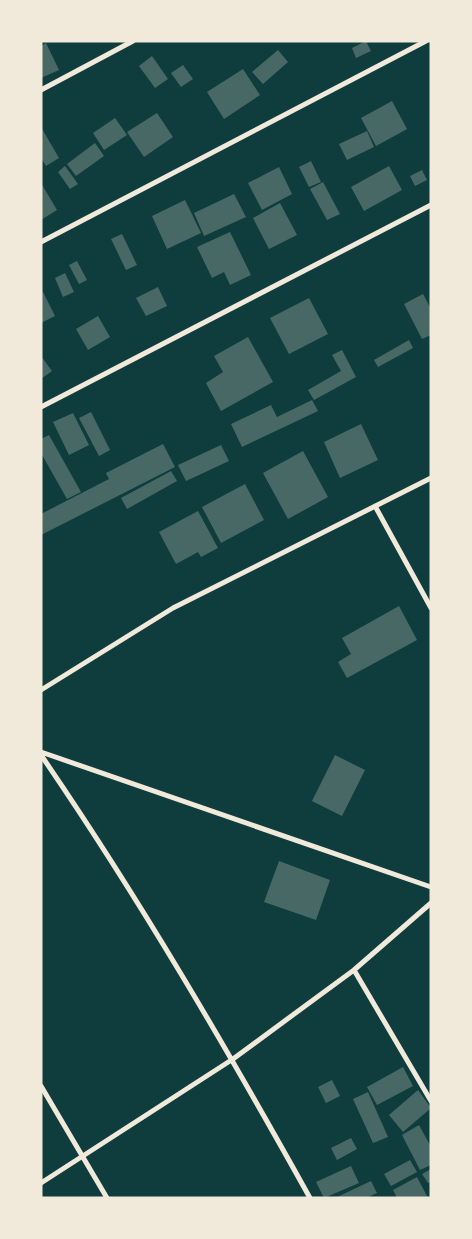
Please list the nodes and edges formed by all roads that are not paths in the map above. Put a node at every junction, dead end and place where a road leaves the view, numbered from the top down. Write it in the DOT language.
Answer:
graph roads {
  1 [pos="133,41"];
  2 [pos="426,41"];
  3 [pos="41,90"];
  4 [pos="431,205"];
  5 [pos="41,242"];
  6 [pos="41,407"];
  7 [pos="431,478"];
  8 [pos="375,506"];
  9 [pos="431,608"];
  10 [pos="41,690"];
  11 [pos="41,754"];
  12 [pos="431,887"];
  13 [pos="431,903"];
  14 [pos="354,970"];
  15 [pos="233,1059"];
  16 [pos="41,1086"];
  17 [pos="431,1101"];
  18 [pos="82,1156"];
  19 [pos="41,1183"];
  20 [pos="107,1198"];
  21 [pos="310,1198"];
  1 -- 3 [label="street"];
  2 -- 5 [label="street"];
  4 -- 6 [label="street"];
  7 -- 8 [label="street"];
  8 -- 9 [label="street"];
  8 -- 10 [label="street"];
  11 -- 12 [label="street"];
  11 -- 15 [label="street"];
  13 -- 14 [label="street"];
  14 -- 15 [label="street"];
  14 -- 17 [label="street"];
  15 -- 18 [label="street"];
  15 -- 21 [label="street"];
  16 -- 18 [label="street"];
  18 -- 19 [label="street"];
  18 -- 20 [label="street"];
}
